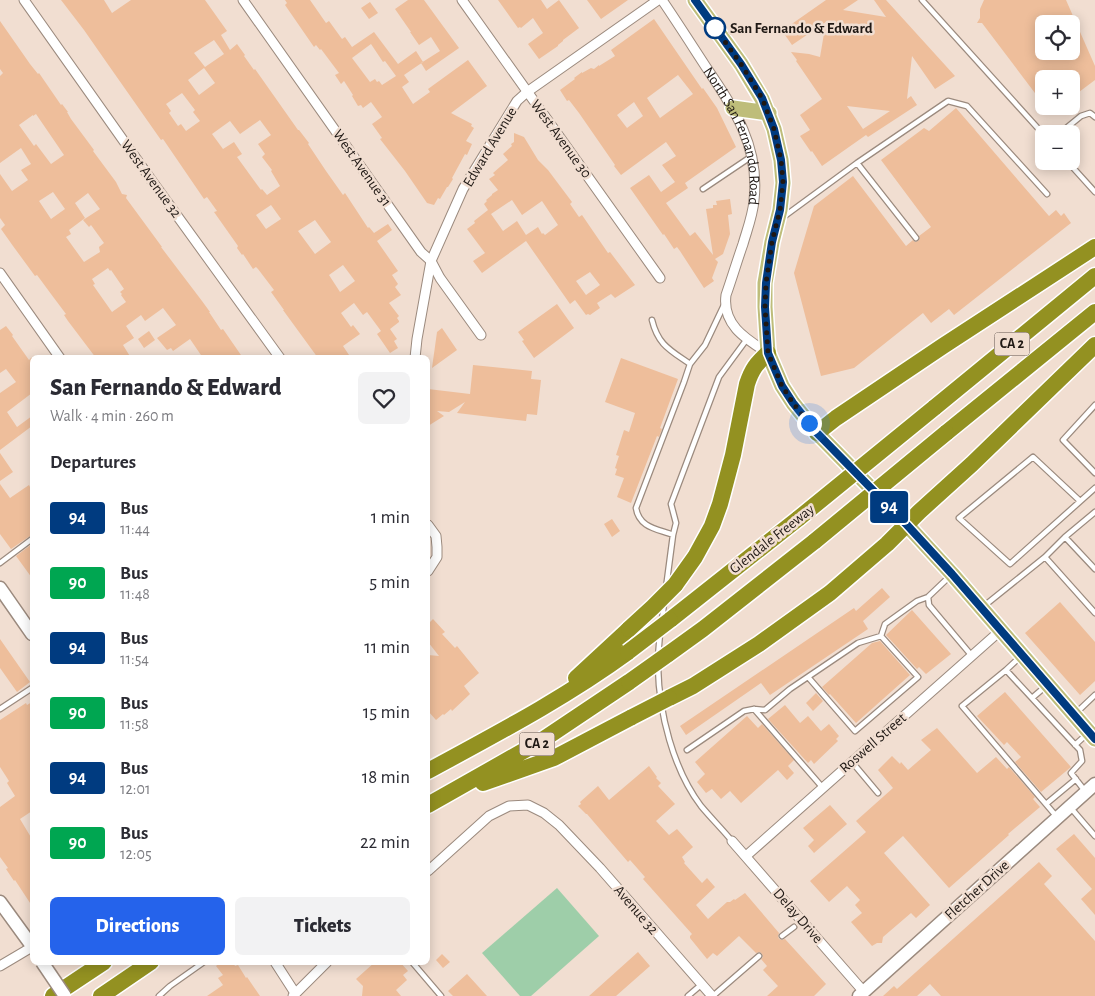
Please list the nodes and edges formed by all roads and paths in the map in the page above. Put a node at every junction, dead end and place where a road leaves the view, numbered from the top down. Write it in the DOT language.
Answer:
graph roads {
  1 [pos="24,0"];
  2 [pos="243,0"];
  3 [pos="462,0"];
  4 [pos="660,0"];
  5 [pos="695,0"];
  6 [pos="922,0"];
  7 [pos="527,92"];
  8 [pos="733,108"];
  9 [pos="768,113"];
  10 [pos="1095,118"];
  11 [pos="1035,125"];
  12 [pos="1070,125"];
  13 [pos="752,156"];
  14 [pos="857,163"];
  15 [pos="1075,170"];
  16 [pos="703,189"];
  17 [pos="1095,192"];
  18 [pos="1047,194"];
  19 [pos="777,222"];
  20 [pos="916,238"];
  21 [pos="1095,247"];
  22 [pos="431,261"];
  23 [pos="0,273"];
  24 [pos="660,278"];
  25 [pos="1092,278"];
  26 [pos="724,305"];
  27 [pos="1095,312"];
  28 [pos="652,320"];
  29 [pos="481,335"];
  30 [pos="747,339"];
  31 [pos="1095,345"];
  32 [pos="768,353"];
  33 [pos="58,355"];
  34 [pos="278,355"];
  35 [pos="415,355"];
  36 [pos="690,364"];
  37 [pos="1095,405"];
  38 [pos="817,433"];
  39 [pos="1095,472"];
  40 [pos="1095,488"];
  41 [pos="1080,501"];
  42 [pos="1095,512"];
  43 [pos="907,525"];
  44 [pos="430,528"];
  45 [pos="673,535"];
  46 [pos="1065,537"];
  47 [pos="30,540"];
  48 [pos="1045,556"];
  49 [pos="0,563"];
  50 [pos="430,568"];
  51 [pos="1095,569"];
  52 [pos="952,574"];
  53 [pos="0,588"];
  54 [pos="928,597"];
  55 [pos="982,608"];
  56 [pos="1095,613"];
  57 [pos="1001,630"];
  58 [pos="30,631"];
  59 [pos="881,636"];
  60 [pos="1022,655"];
  61 [pos="972,656"];
  62 [pos="1006,670"];
  63 [pos="808,677"];
  64 [pos="1048,684"];
  65 [pos="30,689"];
  66 [pos="1095,695"];
  67 [pos="1032,698"];
  68 [pos="549,705"];
  69 [pos="0,709"];
  70 [pos="754,709"];
  71 [pos="1074,714"];
  72 [pos="1092,736"];
  73 [pos="1075,745"];
  74 [pos="687,750"];
  75 [pos="852,762"];
  76 [pos="430,770"];
  77 [pos="1076,779"];
  78 [pos="823,788"];
  79 [pos="1091,788"];
  80 [pos="878,792"];
  81 [pos="434,802"];
  82 [pos="1046,804"];
  83 [pos="1070,806"];
  84 [pos="1057,817"];
  85 [pos="1095,836"];
  86 [pos="732,841"];
  87 [pos="746,856"];
  88 [pos="430,869"];
  89 [pos="0,902"];
  90 [pos="794,927"];
  91 [pos="782,936"];
  92 [pos="30,944"];
  93 [pos="30,948"];
  94 [pos="759,956"];
  95 [pos="44,965"];
  96 [pos="100,965"];
  97 [pos="147,965"];
  98 [pos="200,965"];
  99 [pos="277,965"];
  100 [pos="324,965"];
  101 [pos="415,965"];
  102 [pos="0,966"];
  103 [pos="702,984"];
  104 [pos="866,992"];
  105 [pos="294,995"];
  106 [pos="53,996"];
  107 [pos="66,996"];
  108 [pos="101,996"];
  109 [pos="159,996"];
  110 [pos="441,996"];
  111 [pos="688,996"];
  112 [pos="713,996"];
  1 -- 34 [label="street, West Avenue 32"];
  2 -- 22 [label="street, West Avenue 31"];
  3 -- 7 [label="street, West Avenue 30"];
  4 -- 7 [label="street, Edward Avenue"];
  4 -- 8 [label="street, North San Fernando Road"];
  5 -- 9 [label="main road, North San Fernando Road"];
  6 -- 11 [label="lane"];
  7 -- 22 [label="street, Edward Avenue"];
  7 -- 24 [label="street, West Avenue 30"];
  8 -- 9 [label="main road"];
  8 -- 13 [label="street, North San Fernando Road"];
  9 -- 19 [label="main road, North San Fernando Road"];
  10 -- 12 [label="lane"];
  13 -- 16 [label="lane"];
  13 -- 26 [label="street, North San Fernando Road"];
  14 -- 18 [label="lane"];
  14 -- 19 [label="lane"];
  14 -- 20 [label="lane"];
  15 -- 17 [label="lane"];
  19 -- 32 [label="main road, North San Fernando Road"];
  21 -- 38 [label="highway"];
  22 -- 29 [label="street, West Avenue 31"];
  22 -- 35 [label="street, Edward Avenue"];
  23 -- 33 [label="street"];
  25 -- 68 [label="highway, Glendale Freeway / CA 2, bridge"];
  26 -- 30 [label="street"];
  26 -- 36 [label="lane"];
  27 -- 81 [label="highway, Glendale Freeway / CA 2, bridge"];
  28 -- 36 [label="lane"];
  30 -- 32 [label="street"];
  30 -- 45 [label="lane"];
  31 -- 43 [label="highway"];
  32 -- 38 [label="main road, North San Fernando Road"];
  32 -- 68 [label="highway, bridge"];
  36 -- 45 [label="lane"];
  37 -- 39 [label="lane"];
  38 -- 43 [label="main road, North San Fernando Road"];
  40 -- 41 [label="lane"];
  41 -- 41 [label="lane"];
  42 -- 46 [label="lane"];
  43 -- 52 [label="main road, North San Fernando Road"];
  43 -- 81 [label="highway, bridge"];
  44 -- 50 [label="street"];
  45 -- 86 [label="lane"];
  46 -- 48 [label="lane"];
  46 -- 51 [label="lane"];
  47 -- 49 [label="lane"];
  48 -- 55 [label="lane"];
  48 -- 56 [label="lane"];
  52 -- 54 [label="lane"];
  52 -- 55 [label="main road, North San Fernando Road"];
  53 -- 58 [label="main road"];
  54 -- 59 [label="lane"];
  54 -- 61 [label="lane"];
  55 -- 57 [label="main road, North San Fernando Road"];
  57 -- 60 [label="main road, North San Fernando Road"];
  57 -- 61 [label="street, Roswell Street"];
  59 -- 63 [label="lane"];
  59 -- 63 [label="lane"];
  60 -- 62 [label="lane"];
  60 -- 64 [label="main road, North San Fernando Road"];
  61 -- 75 [label="street, Roswell Street"];
  62 -- 67 [label="lane"];
  62 -- 82 [label="lane"];
  63 -- 70 [label="lane"];
  64 -- 67 [label="lane"];
  64 -- 71 [label="main road, North San Fernando Road"];
  65 -- 69 [label="lane"];
  66 -- 71 [label="lane"];
  67 -- 73 [label="lane"];
  68 -- 76 [label="highway, Glendale Freeway / CA 2"];
  70 -- 74 [label="lane"];
  70 -- 78 [label="lane"];
  71 -- 72 [label="main road, North San Fernando Road"];
  72 -- 73 [label="lane"];
  73 -- 77 [label="lane"];
  75 -- 78 [label="street, Roswell Street"];
  75 -- 80 [label="lane"];
  77 -- 79 [label="lane"];
  77 -- 82 [label="lane"];
  78 -- 87 [label="street, Roswell Street"];
  79 -- 83 [label="main road, Fletcher Drive"];
  82 -- 84 [label="lane"];
  83 -- 84 [label="main road, Fletcher Drive"];
  83 -- 85 [label="lane"];
  84 -- 104 [label="main road, Fletcher Drive"];
  86 -- 87 [label="street, Delay Drive"];
  87 -- 104 [label="street, Delay Drive"];
  88 -- 103 [label="street, Avenue 32"];
  89 -- 92 [label="main road"];
  90 -- 91 [label="lane"];
  93 -- 102 [label="street"];
  94 -- 112 [label="lane"];
  95 -- 107 [label="main road, bridge"];
  96 -- 106 [label="highway"];
  97 -- 108 [label="highway"];
  98 -- 109 [label="lane"];
  99 -- 105 [label="street"];
  100 -- 105 [label="street"];
  101 -- 110 [label="lane"];
  103 -- 111 [label="lane"];
  103 -- 112 [label="street, Avenue 32"];
}
